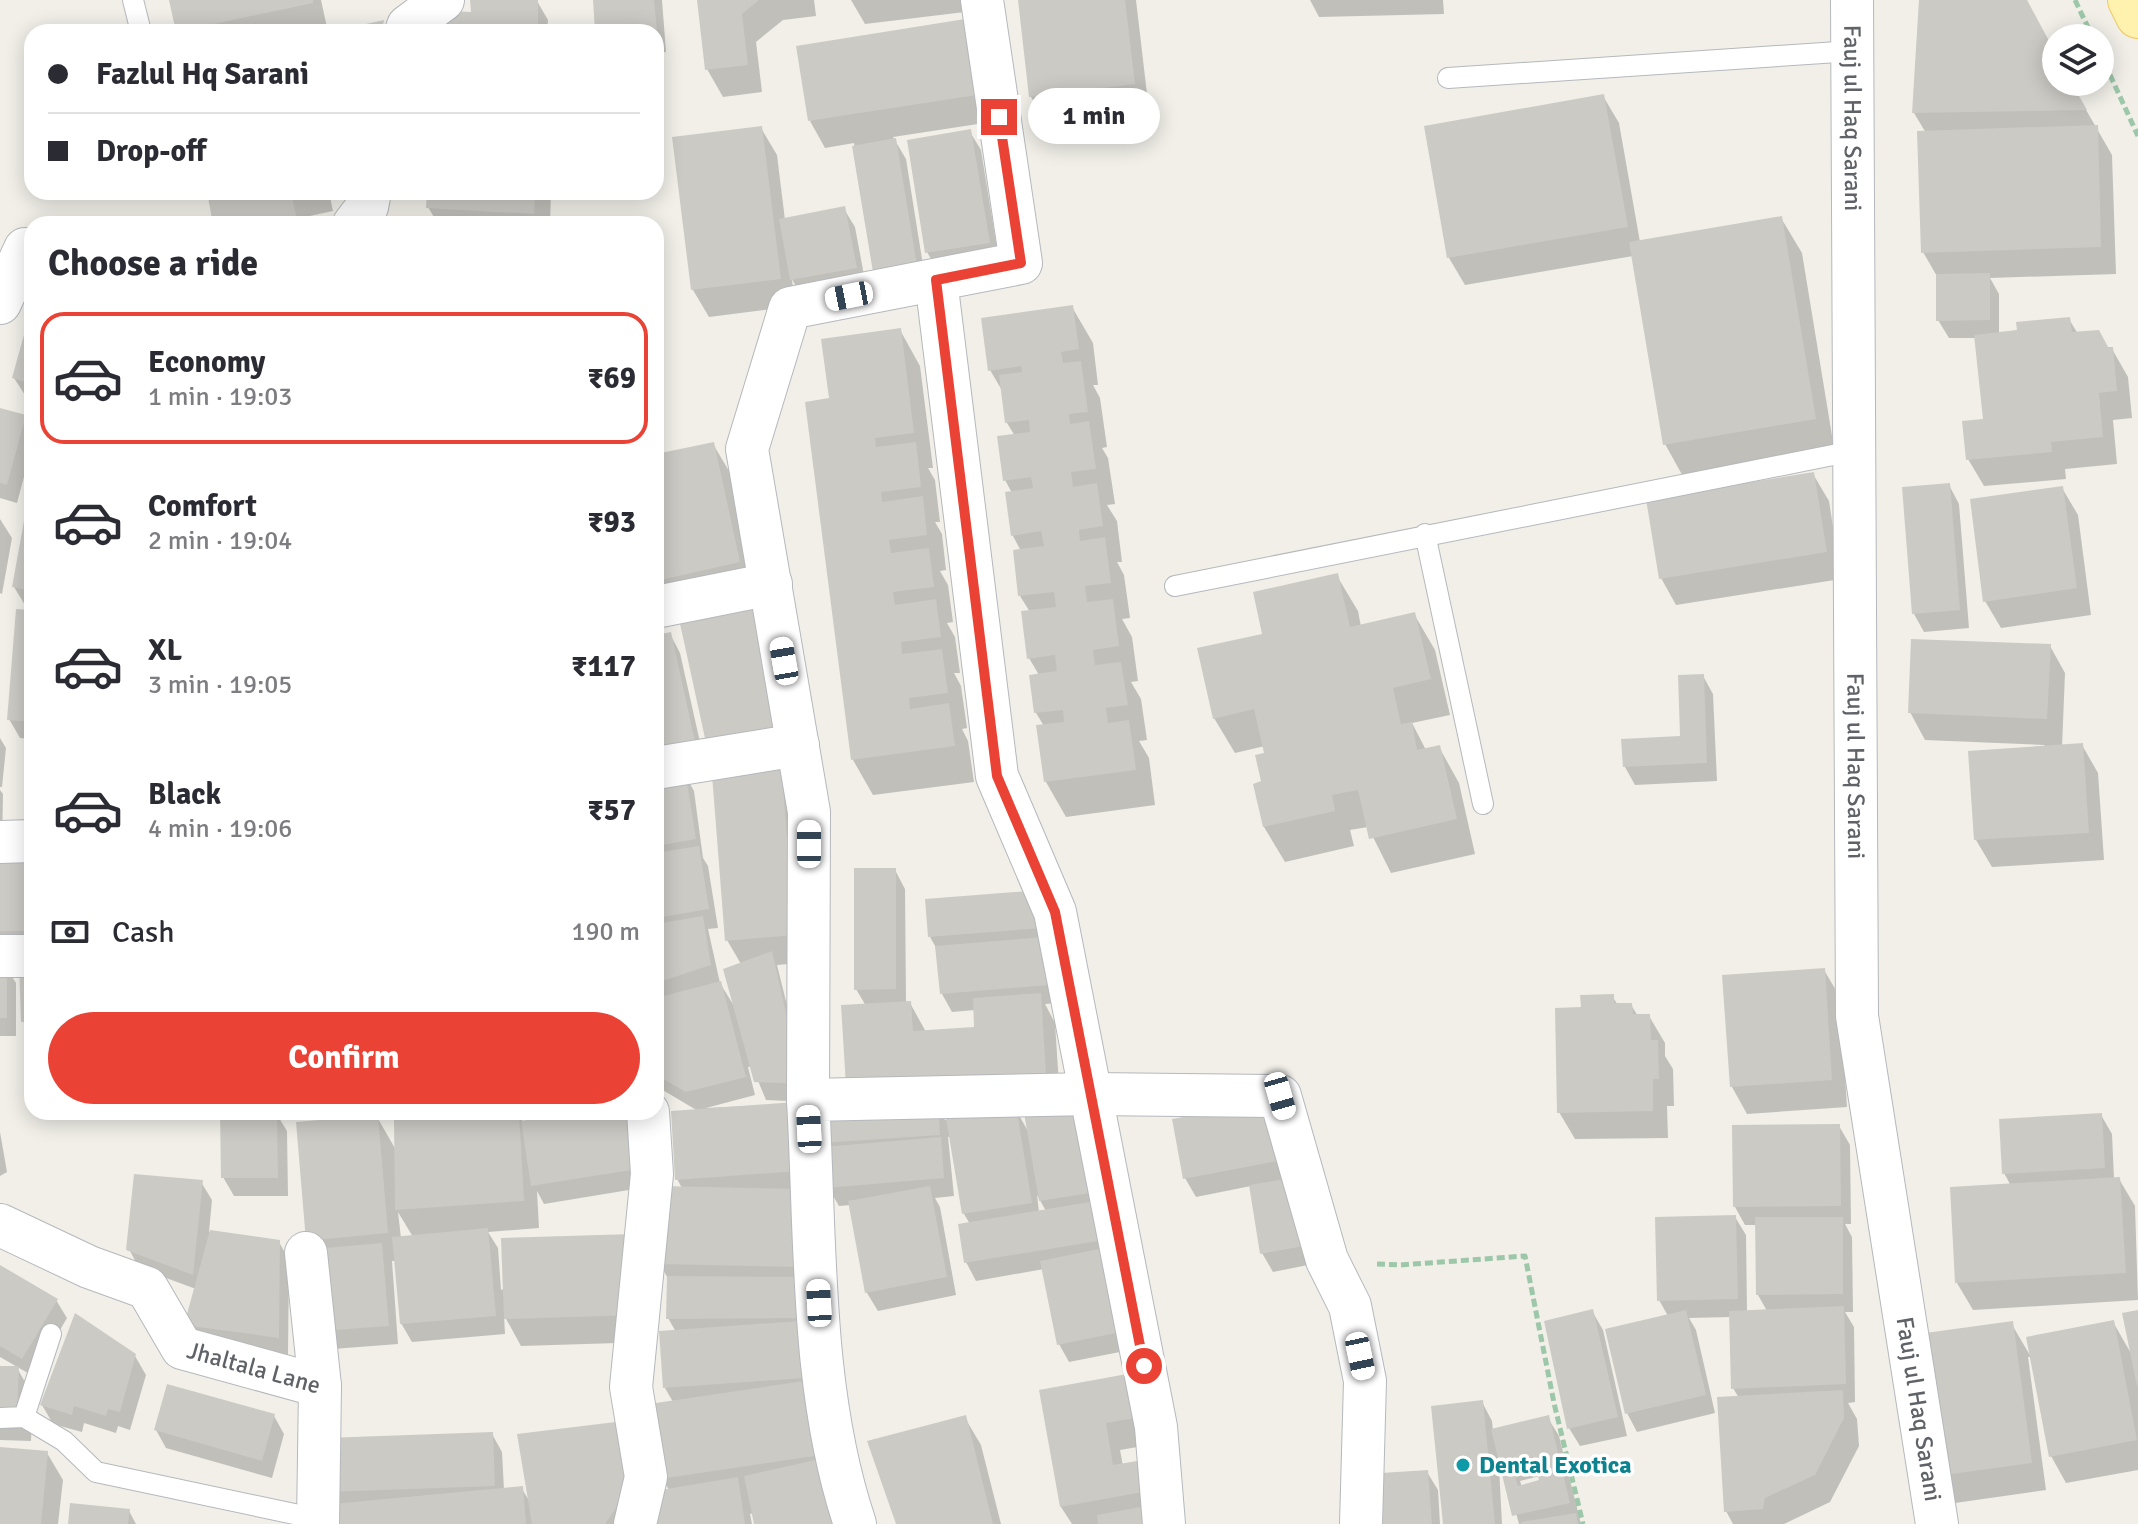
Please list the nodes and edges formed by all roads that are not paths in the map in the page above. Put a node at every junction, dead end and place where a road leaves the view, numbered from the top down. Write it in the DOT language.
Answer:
graph roads {
  1 [pos="133,0"];
  2 [pos="443,0"];
  3 [pos="982,0"];
  4 [pos="1852,0"];
  5 [pos="2130,0"];
  6 [pos="2138,16"];
  7 [pos="139,24"];
  8 [pos="411,24"];
  9 [pos="1853,51"];
  10 [pos="1448,78"];
  11 [pos="19,244"];
  12 [pos="936,280"];
  13 [pos="0,303"];
  14 [pos="1853,451"];
  15 [pos="1425,534"];
  16 [pos="771,584"];
  17 [pos="1175,586"];
  18 [pos="664,605"];
  19 [pos="798,745"];
  20 [pos="664,767"];
  21 [pos="1483,804"];
  22 [pos="24,841"];
  23 [pos="0,842"];
  24 [pos="0,956"];
  25 [pos="24,956"];
  26 [pos="1092,1094"];
  27 [pos="808,1100"];
  28 [pos="649,1120"];
  29 [pos="0,1225"];
  30 [pos="306,1253"];
  31 [pos="51,1334"];
  32 [pos="320,1386"];
  33 [pos="24,1417"];
  34 [pos="0,1418"];
  35 [pos="318,1521"];
  36 [pos="635,1524"];
  37 [pos="855,1524"];
  38 [pos="1164,1524"];
  39 [pos="1361,1524"];
  40 [pos="1937,1524"];
  1 -- 7 [label="lane"];
  2 -- 8 [label="street"];
  3 -- 12 [label="street"];
  4 -- 9 [label="street, Fauj ul Haq Sarani"];
  5 -- 6 [label="main road"];
  9 -- 10 [label="lane"];
  9 -- 14 [label="street, Fauj ul Haq Sarani"];
  11 -- 13 [label="street"];
  12 -- 16 [label="street"];
  12 -- 26 [label="street"];
  14 -- 15 [label="lane"];
  14 -- 40 [label="street, Fauj ul Haq Sarani"];
  15 -- 17 [label="lane"];
  15 -- 21 [label="lane"];
  16 -- 18 [label="street"];
  16 -- 19 [label="street"];
  19 -- 20 [label="street"];
  19 -- 27 [label="street"];
  22 -- 23 [label="street"];
  24 -- 25 [label="street"];
  26 -- 27 [label="street"];
  26 -- 38 [label="street"];
  26 -- 39 [label="street"];
  27 -- 37 [label="street"];
  28 -- 36 [label="street"];
  29 -- 32 [label="street, Jhaltala Lane"];
  30 -- 32 [label="street"];
  31 -- 33 [label="lane"];
  32 -- 35 [label="street, Jhaltala Lane"];
  33 -- 34 [label="lane"];
  33 -- 35 [label="lane"];
}
